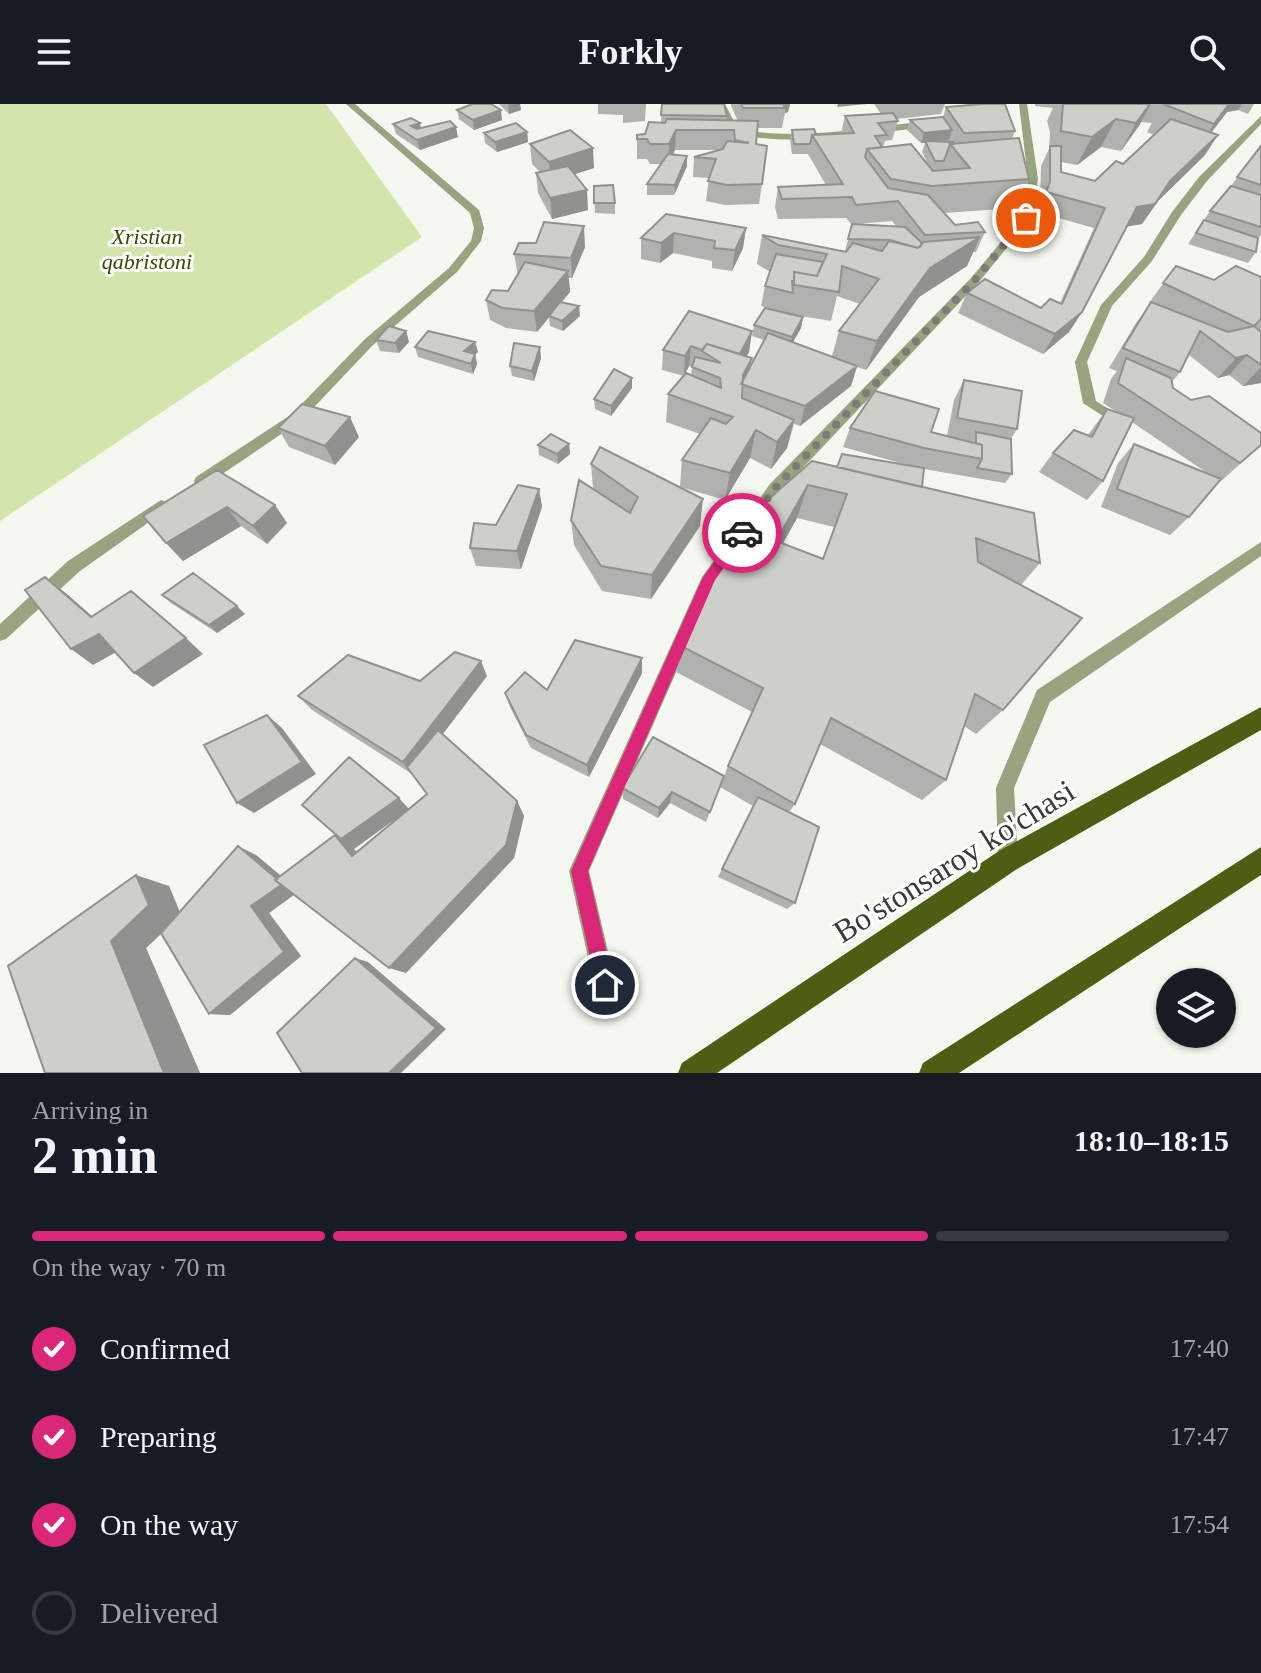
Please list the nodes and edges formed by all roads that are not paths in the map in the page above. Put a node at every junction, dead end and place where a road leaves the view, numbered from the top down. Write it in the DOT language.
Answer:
graph roads {
  1 [pos="350,104"];
  2 [pos="721,104"];
  3 [pos="1019,113"];
  4 [pos="1261,119"];
  5 [pos="946,123"];
  6 [pos="1111,415"];
  7 [pos="1261,548"];
  8 [pos="0,634"];
  9 [pos="1261,718"];
  10 [pos="1008,860"];
  11 [pos="1261,860"];
  12 [pos="605,985"];
  13 [pos="692,1073"];
  14 [pos="933,1073"];
  1 -- 8 [label="street"];
  2 -- 5 [label="street"];
  3 -- 12 [label="street"];
  4 -- 6 [label="street"];
  7 -- 10 [label="street"];
  9 -- 10 [label="main road, Bo'stonsaroy ko'chasi"];
  10 -- 13 [label="main road, Bo'stonsaroy ko'chasi"];
  11 -- 14 [label="main road"];
}
